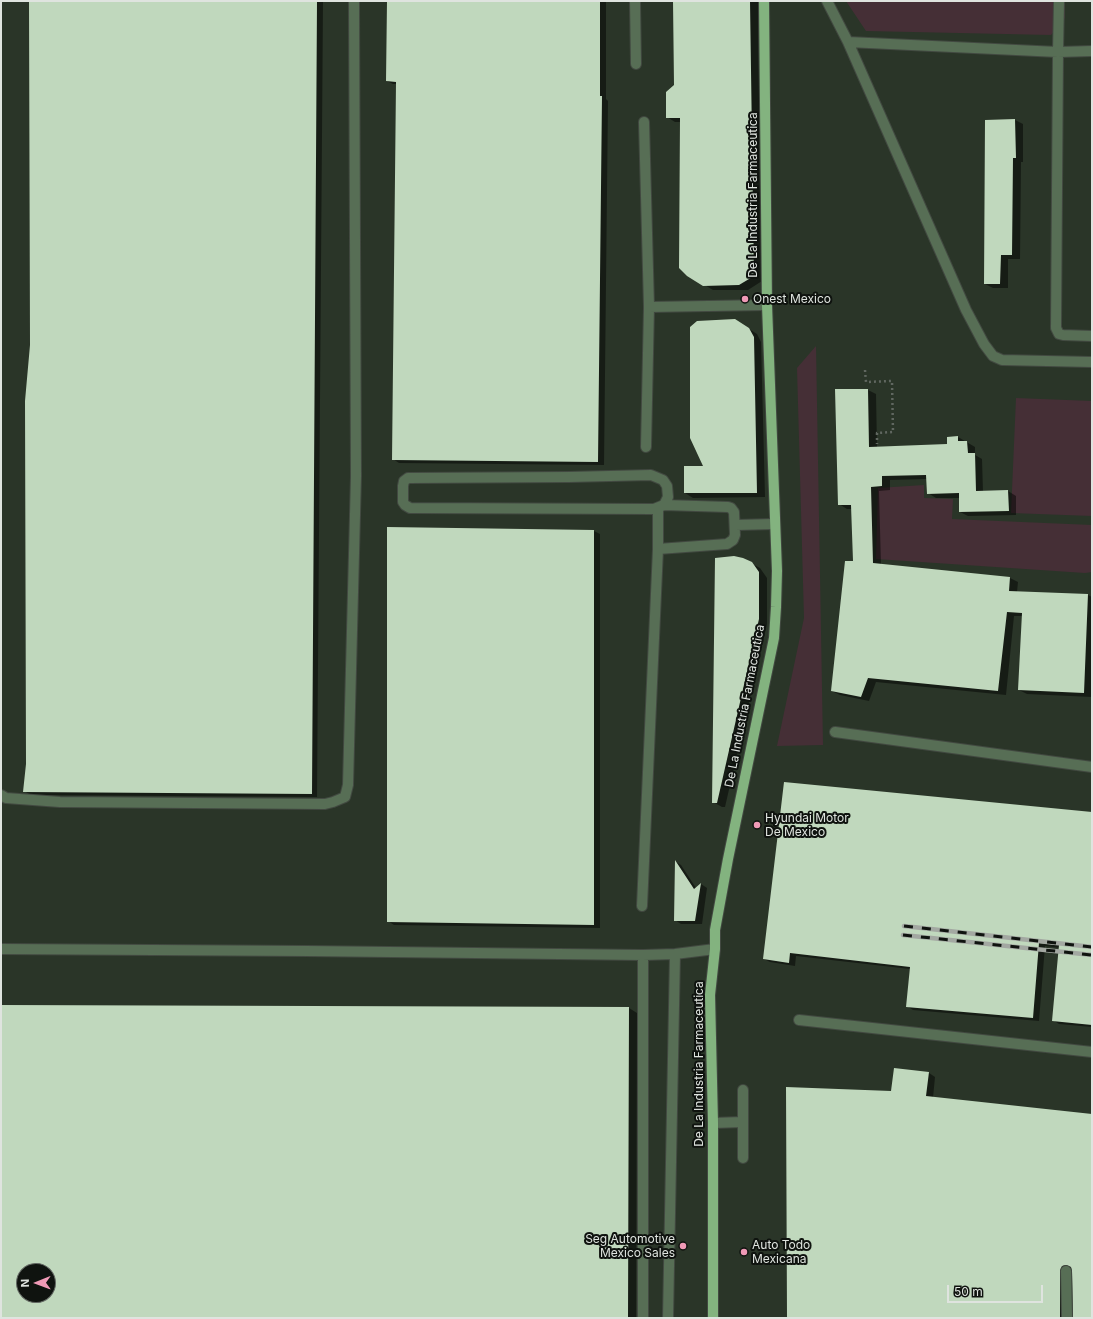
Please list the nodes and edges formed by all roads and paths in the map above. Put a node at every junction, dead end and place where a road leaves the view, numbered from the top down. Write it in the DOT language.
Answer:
graph roads {
  1 [pos="354,1"];
  2 [pos="634,1"];
  3 [pos="764,1"];
  4 [pos="827,1"];
  5 [pos="1059,1"];
  6 [pos="848,42"];
  7 [pos="1092,51"];
  8 [pos="1058,52"];
  9 [pos="636,64"];
  10 [pos="644,122"];
  11 [pos="767,305"];
  12 [pos="649,307"];
  13 [pos="1092,336"];
  14 [pos="1092,362"];
  15 [pos="865,370"];
  16 [pos="878,444"];
  17 [pos="646,447"];
  18 [pos="661,507"];
  19 [pos="775,524"];
  20 [pos="735,525"];
  21 [pos="658,549"];
  22 [pos="834,732"];
  23 [pos="1092,766"];
  24 [pos="1,795"];
  25 [pos="642,906"];
  26 [pos="1,949"];
  27 [pos="715,949"];
  28 [pos="675,954"];
  29 [pos="643,955"];
  30 [pos="799,1020"];
  31 [pos="1092,1052"];
  32 [pos="743,1090"];
  33 [pos="742,1122"];
  34 [pos="713,1123"];
  35 [pos="743,1158"];
  36 [pos="1066,1271"];
  37 [pos="643,1318"];
  38 [pos="668,1318"];
  39 [pos="713,1318"];
  40 [pos="1067,1318"];
  1 -- 24 [label="lane"];
  2 -- 9 [label="lane"];
  3 -- 11 [label="main road, De La Industria Farmaceutica"];
  4 -- 6 [label="lane"];
  5 -- 8 [label="lane"];
  6 -- 8 [label="lane"];
  6 -- 14 [label="lane"];
  7 -- 8 [label="lane"];
  8 -- 13 [label="lane"];
  10 -- 12 [label="lane"];
  11 -- 12 [label="lane"];
  11 -- 19 [label="main road, De La Industria Farmaceutica"];
  12 -- 17 [label="lane"];
  15 -- 16 [label="path"];
  18 -- 18 [label="lane"];
  18 -- 20 [label="lane"];
  18 -- 21 [label="lane"];
  19 -- 20 [label="lane"];
  19 -- 27 [label="main road, De La Industria Farmaceutica"];
  20 -- 21 [label="lane"];
  21 -- 25 [label="lane"];
  22 -- 23 [label="lane"];
  26 -- 29 [label="lane"];
  27 -- 28 [label="lane"];
  27 -- 34 [label="main road, De La Industria Farmaceutica"];
  28 -- 29 [label="lane"];
  28 -- 38 [label="lane"];
  29 -- 37 [label="lane"];
  30 -- 31 [label="lane"];
  32 -- 33 [label="lane"];
  33 -- 34 [label="lane"];
  33 -- 35 [label="lane"];
  34 -- 39 [label="main road, De La Industria Farmaceutica"];
  36 -- 40 [label="lane"];
}
